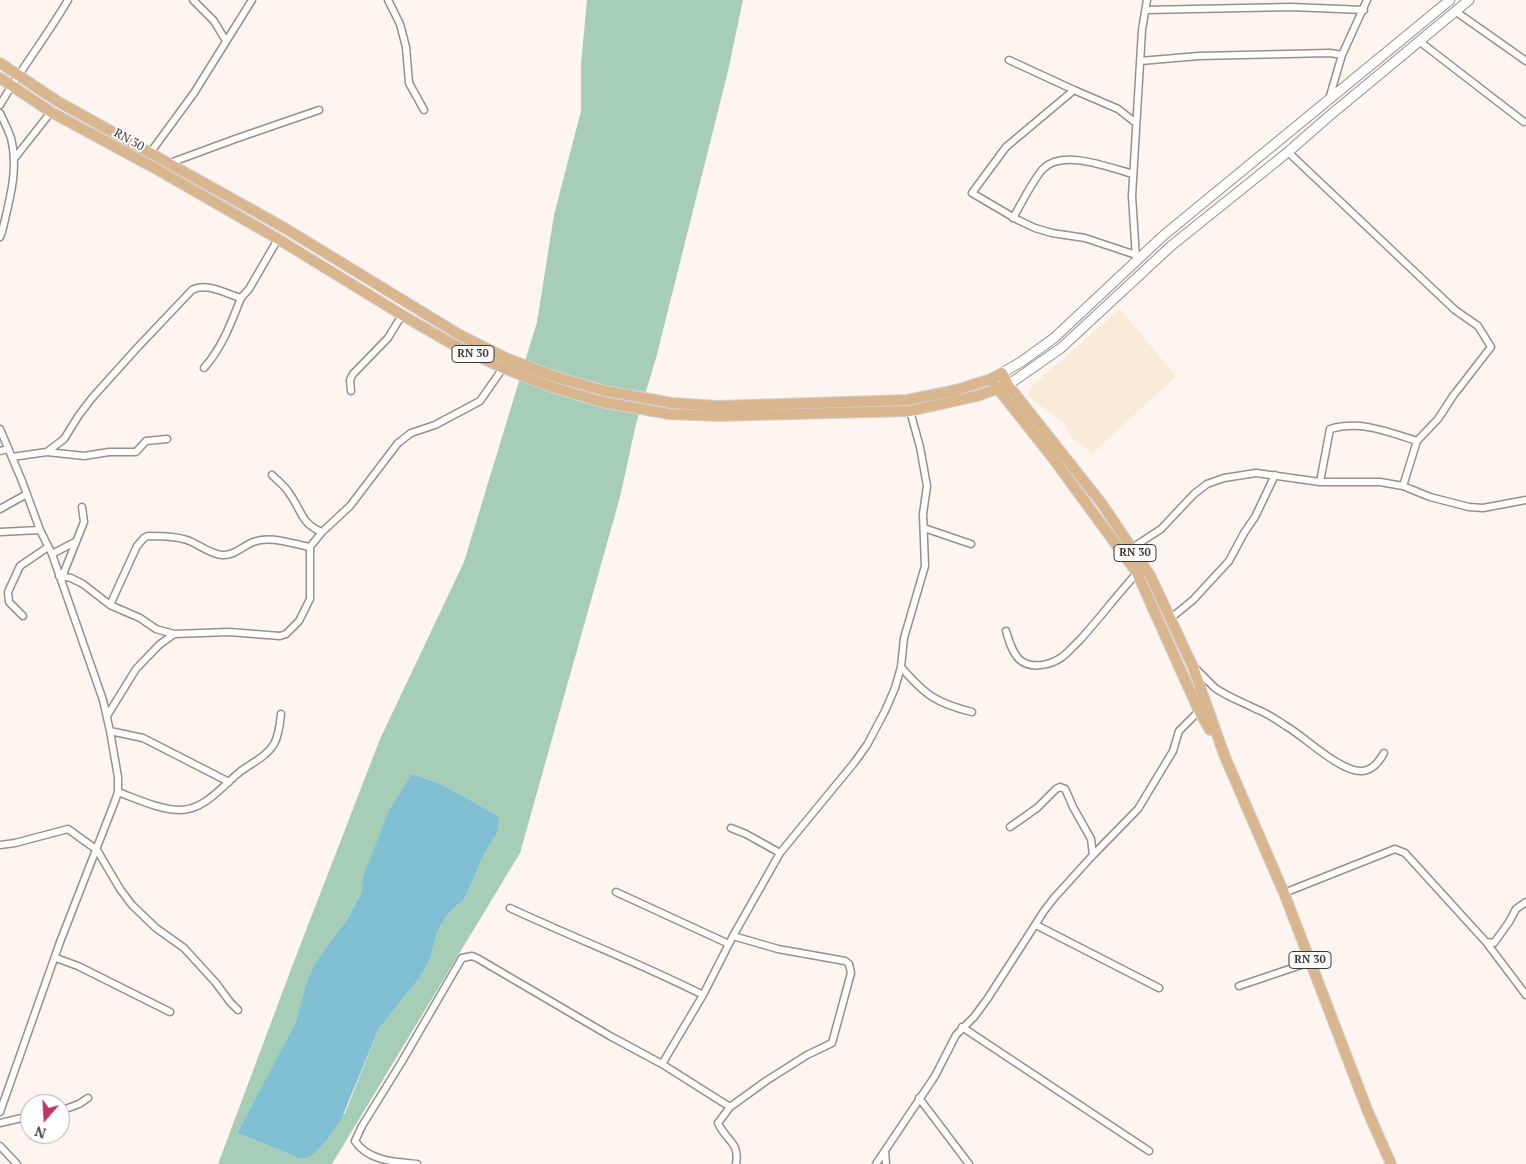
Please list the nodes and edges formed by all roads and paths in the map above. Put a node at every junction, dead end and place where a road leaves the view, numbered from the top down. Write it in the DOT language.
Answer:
graph roads {
  1 [pos="68,0"];
  2 [pos="194,0"];
  3 [pos="252,0"];
  4 [pos="388,0"];
  5 [pos="1148,0"];
  6 [pos="1367,0"];
  7 [pos="1450,0"];
  8 [pos="1470,0"];
  9 [pos="1146,10"];
  10 [pos="1364,10"];
  11 [pos="1455,11"];
  12 [pos="226,41"];
  13 [pos="1418,41"];
  14 [pos="1342,55"];
  15 [pos="1009,60"];
  16 [pos="1140,61"];
  17 [pos="1526,61"];
  18 [pos="0,63"];
  19 [pos="17,76"];
  20 [pos="0,78"];
  21 [pos="11,86"];
  22 [pos="1074,90"];
  23 [pos="1328,100"];
  24 [pos="0,105"];
  25 [pos="319,110"];
  26 [pos="424,110"];
  27 [pos="51,112"];
  28 [pos="0,113"];
  29 [pos="1524,122"];
  30 [pos="1136,123"];
  31 [pos="1288,152"];
  32 [pos="150,153"];
  33 [pos="14,159"];
  34 [pos="170,163"];
  35 [pos="1133,174"];
  36 [pos="1013,218"];
  37 [pos="0,237"];
  38 [pos="278,239"];
  39 [pos="1136,258"];
  40 [pos="242,298"];
  41 [pos="402,316"];
  42 [pos="204,368"];
  43 [pos="503,368"];
  44 [pos="1002,373"];
  45 [pos="991,379"];
  46 [pos="1008,384"];
  47 [pos="997,389"];
  48 [pos="351,391"];
  49 [pos="910,411"];
  50 [pos="0,429"];
  51 [pos="167,439"];
  52 [pos="1418,441"];
  53 [pos="8,449"];
  54 [pos="0,451"];
  55 [pos="47,452"];
  56 [pos="12,458"];
  57 [pos="1275,475"];
  58 [pos="272,476"];
  59 [pos="1320,482"];
  60 [pos="1403,486"];
  61 [pos="27,494"];
  62 [pos="1526,500"];
  63 [pos="82,507"];
  64 [pos="0,509"];
  65 [pos="924,528"];
  66 [pos="40,530"];
  67 [pos="0,532"];
  68 [pos="322,532"];
  69 [pos="75,542"];
  70 [pos="970,544"];
  71 [pos="48,547"];
  72 [pos="310,547"];
  73 [pos="1132,548"];
  74 [pos="52,554"];
  75 [pos="1137,573"];
  76 [pos="61,576"];
  77 [pos="110,605"];
  78 [pos="23,616"];
  79 [pos="1171,618"];
  80 [pos="1006,631"];
  81 [pos="174,634"];
  82 [pos="901,667"];
  83 [pos="1193,667"];
  84 [pos="1200,711"];
  85 [pos="972,712"];
  86 [pos="281,714"];
  87 [pos="107,716"];
  88 [pos="110,731"];
  89 [pos="1384,753"];
  90 [pos="1224,757"];
  91 [pos="229,782"];
  92 [pos="118,792"];
  93 [pos="1010,827"];
  94 [pos="731,828"];
  95 [pos="1091,839"];
  96 [pos="1106,841"];
  97 [pos="0,845"];
  98 [pos="97,850"];
  99 [pos="780,853"];
  100 [pos="1093,855"];
  101 [pos="616,892"];
  102 [pos="1284,893"];
  103 [pos="1526,902"];
  104 [pos="510,908"];
  105 [pos="1036,925"];
  106 [pos="733,936"];
  107 [pos="1486,942"];
  108 [pos="728,944"];
  109 [pos="56,958"];
  110 [pos="1310,962"];
  111 [pos="1238,986"];
  112 [pos="1159,988"];
  113 [pos="703,995"];
  114 [pos="1526,995"];
  115 [pos="238,1010"];
  116 [pos="170,1012"];
  117 [pos="962,1027"];
  118 [pos="662,1064"];
  119 [pos="88,1098"];
  120 [pos="919,1098"];
  121 [pos="70,1107"];
  122 [pos="730,1107"];
  123 [pos="0,1112"];
  124 [pos="20,1118"];
  125 [pos="0,1123"];
  126 [pos="0,1146"];
  127 [pos="885,1149"];
  128 [pos="1149,1151"];
  129 [pos="17,1164"];
  130 [pos="417,1164"];
  131 [pos="736,1164"];
  132 [pos="876,1164"];
  133 [pos="886,1164"];
  134 [pos="969,1164"];
  135 [pos="1391,1164"];
  1 -- 19 [label="street"];
  2 -- 12 [label="street"];
  3 -- 12 [label="street"];
  4 -- 26 [label="street"];
  5 -- 9 [label="street"];
  6 -- 10 [label="street"];
  7 -- 23 [label="street"];
  8 -- 11 [label="street"];
  9 -- 10 [label="street"];
  9 -- 16 [label="street"];
  10 -- 14 [label="street"];
  11 -- 13 [label="street"];
  11 -- 17 [label="street"];
  12 -- 32 [label="street"];
  13 -- 29 [label="street"];
  13 -- 31 [label="street"];
  14 -- 16 [label="street"];
  14 -- 23 [label="street"];
  15 -- 22 [label="street"];
  16 -- 30 [label="street"];
  18 -- 19 [label="main road, RN 30"];
  19 -- 21 [label="street"];
  19 -- 32 [label="main road, RN 30"];
  20 -- 21 [label="main road, RN 30 / RN 30"];
  21 -- 24 [label="street"];
  21 -- 27 [label="main road, RN 30 / RN 30"];
  22 -- 30 [label="street"];
  22 -- 36 [label="street"];
  23 -- 39 [label="street"];
  25 -- 34 [label="street"];
  27 -- 33 [label="street"];
  27 -- 38 [label="main road, RN 30 / RN 30"];
  28 -- 33 [label="street"];
  30 -- 35 [label="street"];
  31 -- 46 [label="street"];
  31 -- 52 [label="street"];
  32 -- 34 [label="main road, RN 30"];
  33 -- 37 [label="street"];
  34 -- 45 [label="main road, RN 30"];
  35 -- 36 [label="street"];
  35 -- 39 [label="street"];
  36 -- 39 [label="street"];
  38 -- 40 [label="street"];
  38 -- 41 [label="main road, RN 30 / RN 30"];
  39 -- 44 [label="street"];
  40 -- 42 [label="street"];
  40 -- 55 [label="street"];
  41 -- 43 [label="main road, RN 30 / RN 30"];
  41 -- 48 [label="street"];
  43 -- 49 [label="main road, RN 30 / RN 30"];
  43 -- 68 [label="street"];
  44 -- 45 [label="main road, RN 30"];
  44 -- 46 [label="main road, RN 30"];
  45 -- 47 [label="main road, RN 30"];
  46 -- 47 [label="main road, RN 30 / RN 30"];
  46 -- 73 [label="main road, RN 30"];
  47 -- 49 [label="main road, RN 30 / RN 30"];
  47 -- 75 [label="main road, RN 30"];
  49 -- 65 [label="street"];
  50 -- 53 [label="street"];
  51 -- 55 [label="street"];
  52 -- 59 [label="street"];
  52 -- 60 [label="street"];
  53 -- 54 [label="street"];
  53 -- 56 [label="street"];
  55 -- 56 [label="street"];
  56 -- 61 [label="street"];
  57 -- 59 [label="street"];
  57 -- 73 [label="street"];
  57 -- 79 [label="street"];
  58 -- 68 [label="street"];
  59 -- 60 [label="street"];
  60 -- 62 [label="street"];
  61 -- 64 [label="street"];
  61 -- 66 [label="street"];
  63 -- 69 [label="street"];
  65 -- 70 [label="street"];
  65 -- 82 [label="street"];
  66 -- 67 [label="street"];
  66 -- 71 [label="street"];
  68 -- 72 [label="street"];
  69 -- 74 [label="street"];
  69 -- 76 [label="street"];
  71 -- 74 [label="street"];
  71 -- 78 [label="street"];
  72 -- 77 [label="street"];
  72 -- 81 [label="street"];
  73 -- 79 [label="main road, RN 30"];
  74 -- 76 [label="street"];
  75 -- 80 [label="street"];
  75 -- 84 [label="main road, RN 30"];
  76 -- 77 [label="street"];
  76 -- 87 [label="street"];
  77 -- 81 [label="street"];
  79 -- 83 [label="main road, RN 30"];
  81 -- 87 [label="street"];
  82 -- 85 [label="street"];
  82 -- 99 [label="street"];
  83 -- 89 [label="street"];
  83 -- 90 [label="main road, RN 30"];
  84 -- 90 [label="main road, RN 30"];
  84 -- 96 [label="street"];
  86 -- 91 [label="street"];
  87 -- 88 [label="street"];
  88 -- 91 [label="street"];
  88 -- 92 [label="street"];
  90 -- 102 [label="main road, RN 30"];
  91 -- 92 [label="street"];
  92 -- 98 [label="street"];
  93 -- 95 [label="street"];
  94 -- 99 [label="street"];
  95 -- 96 [label="street"];
  95 -- 100 [label="street"];
  96 -- 100 [label="street"];
  97 -- 98 [label="street"];
  98 -- 109 [label="street"];
  98 -- 115 [label="street"];
  99 -- 106 [label="street"];
  100 -- 105 [label="street"];
  101 -- 108 [label="street"];
  102 -- 107 [label="street"];
  102 -- 110 [label="main road, RN 30"];
  103 -- 107 [label="street"];
  104 -- 113 [label="street"];
  105 -- 112 [label="street"];
  105 -- 117 [label="street"];
  106 -- 108 [label="street"];
  106 -- 122 [label="street"];
  107 -- 114 [label="street"];
  108 -- 113 [label="street"];
  109 -- 116 [label="street"];
  109 -- 123 [label="street"];
  110 -- 111 [label="street"];
  110 -- 135 [label="main road, RN 30"];
  113 -- 118 [label="street"];
  117 -- 120 [label="street"];
  117 -- 128 [label="street"];
  118 -- 122 [label="street"];
  118 -- 130 [label="street"];
  119 -- 121 [label="street"];
  120 -- 127 [label="street"];
  120 -- 134 [label="street"];
  122 -- 131 [label="street"];
  124 -- 125 [label="street"];
  126 -- 129 [label="street"];
  127 -- 132 [label="street"];
  127 -- 133 [label="street"];
}
